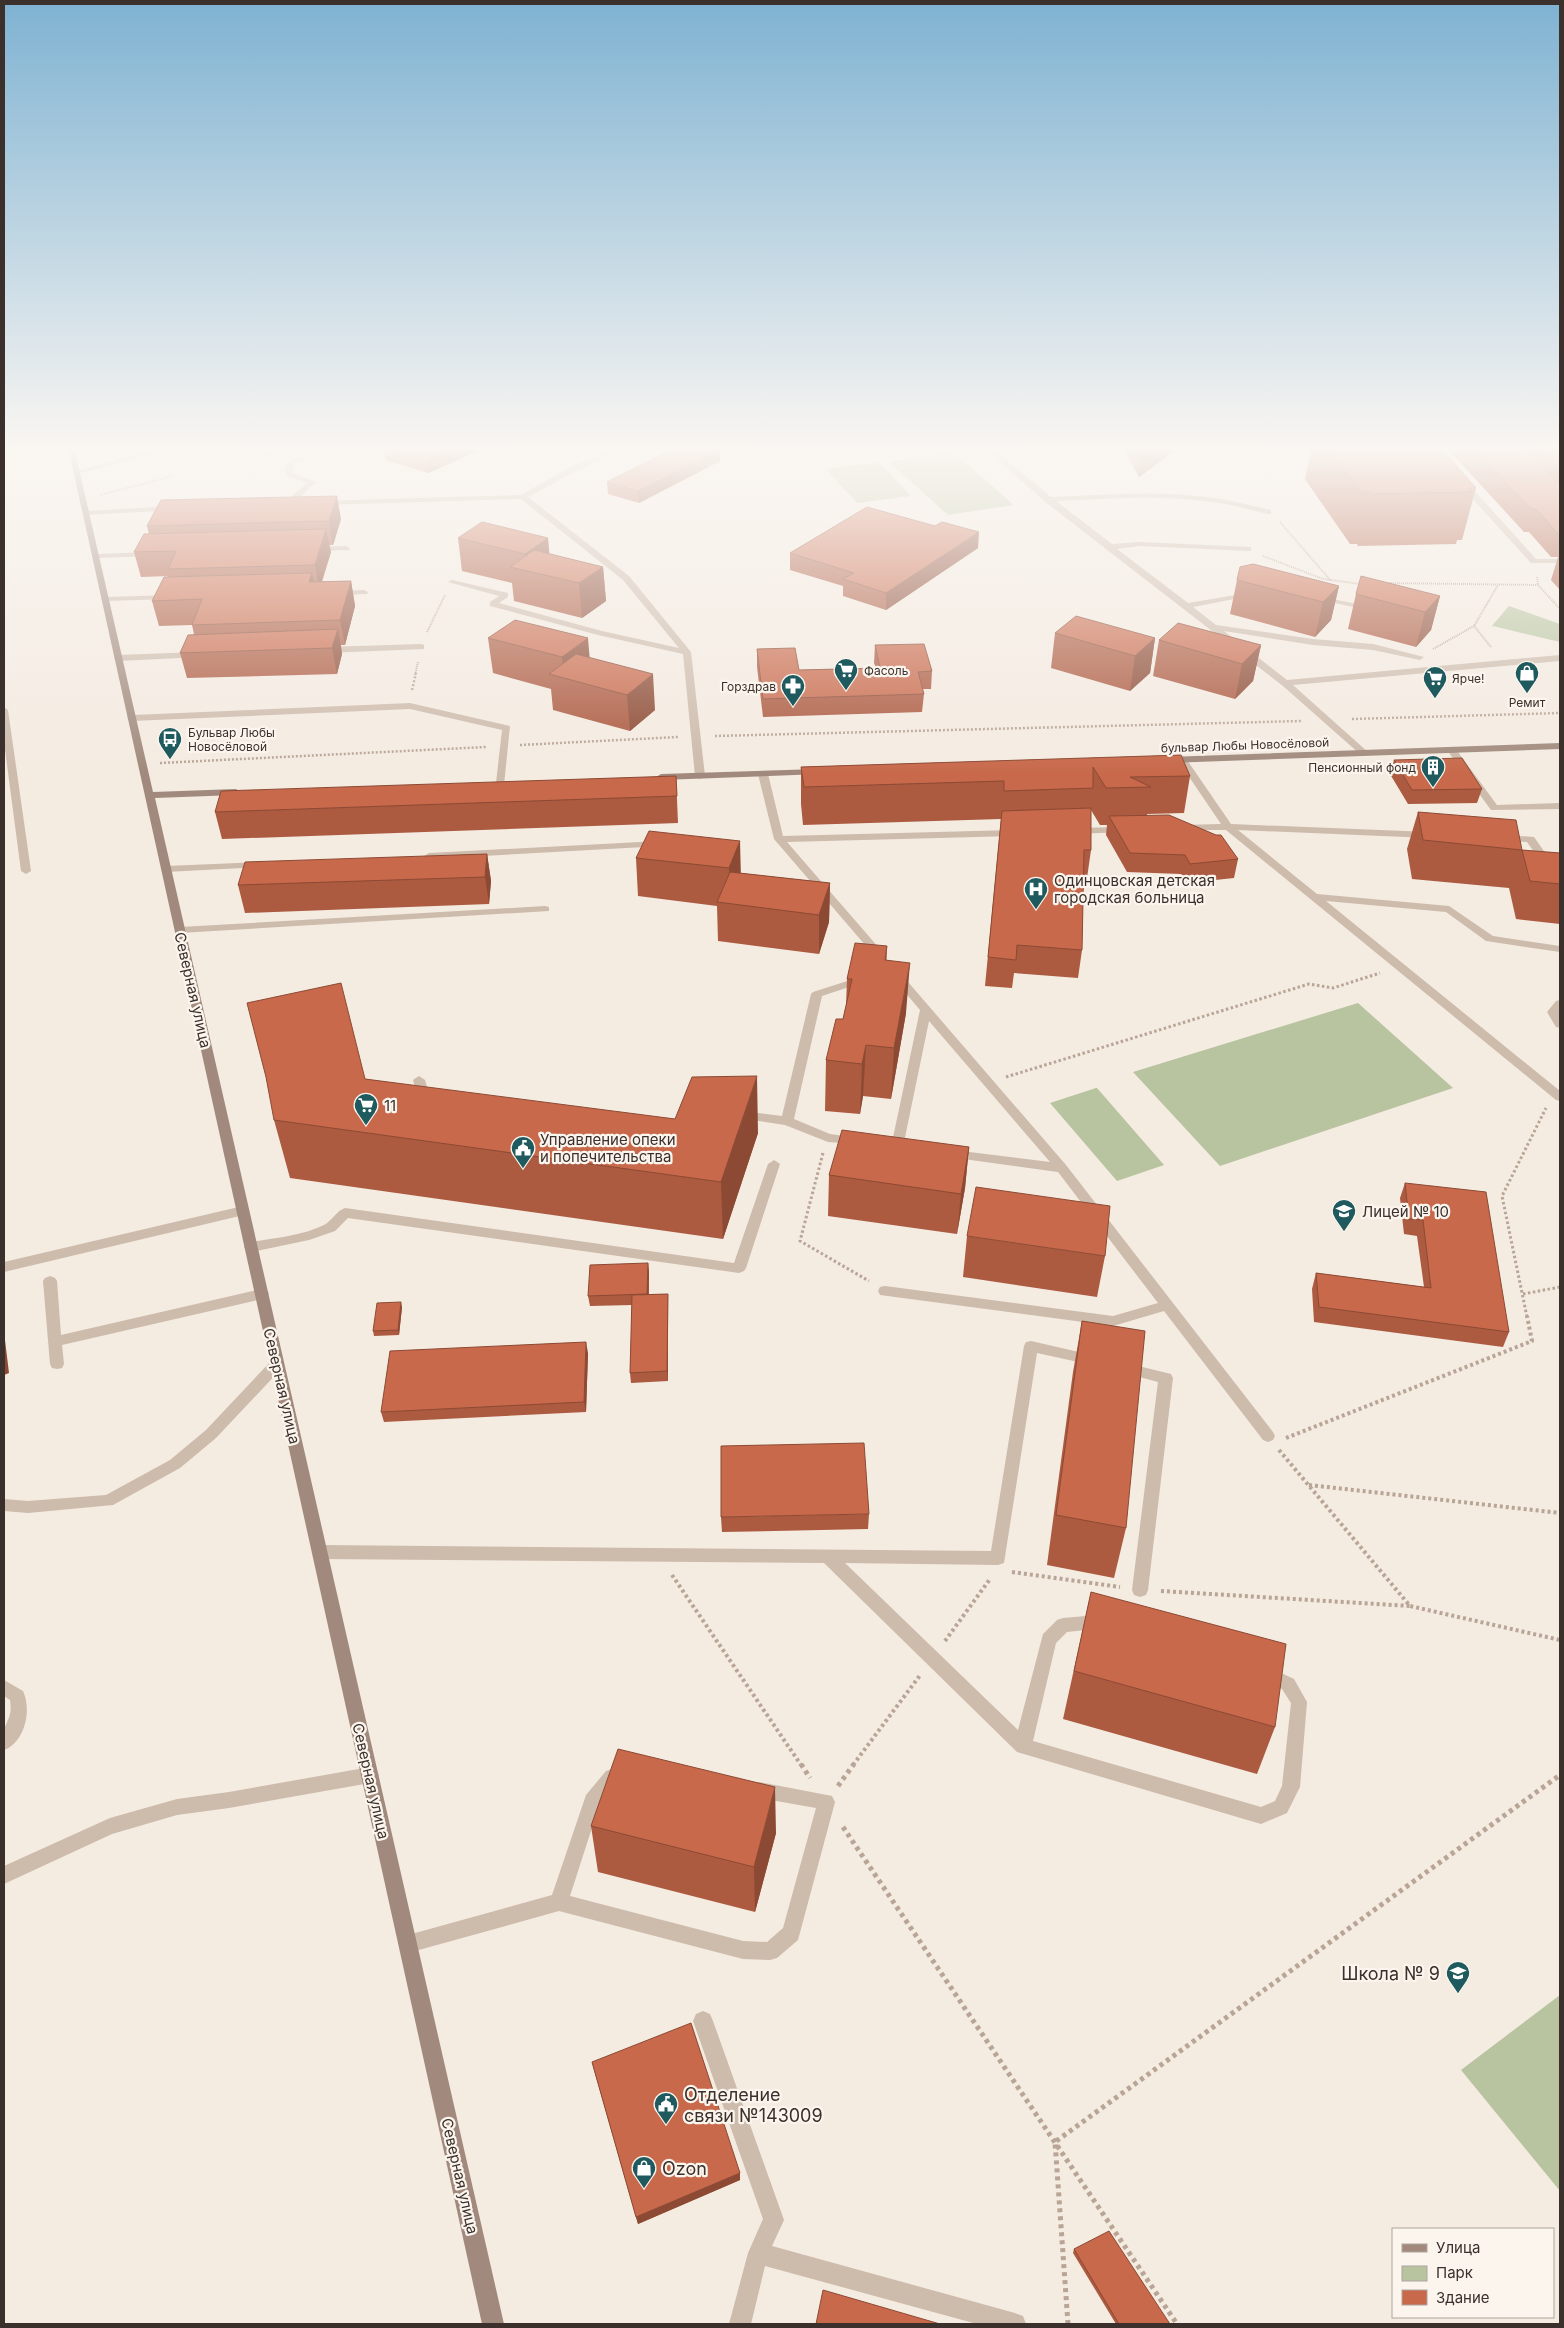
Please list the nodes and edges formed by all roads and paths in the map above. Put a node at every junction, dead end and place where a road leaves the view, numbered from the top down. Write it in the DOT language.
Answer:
graph roads {
  1 [pos="96,556"];
  2 [pos="108,556"];
  3 [pos="598,556"];
  4 [pos="1120,556"];
  5 [pos="1263,556"];
  6 [pos="1310,556"];
  7 [pos="1529,556"];
  8 [pos="1534,561"];
  9 [pos="1560,561"];
  10 [pos="1332,581"];
  11 [pos="452,582"];
  12 [pos="1402,582"];
  13 [pos="1383,583"];
  14 [pos="1364,584"];
  15 [pos="1498,585"];
  16 [pos="1538,585"];
  17 [pos="1401,591"];
  18 [pos="364,592"];
  19 [pos="324,593"];
  20 [pos="1257,595"];
  21 [pos="175,597"];
  22 [pos="1314,598"];
  23 [pos="105,599"];
  24 [pos="1186,606"];
  25 [pos="1560,609"];
  26 [pos="1380,611"];
  27 [pos="1474,626"];
  28 [pos="1213,627"];
  29 [pos="420,647"];
  30 [pos="313,651"];
  31 [pos="687,652"];
  32 [pos="206,655"];
  33 [pos="1420,657"];
  34 [pos="118,658"];
  35 [pos="1560,658"];
  36 [pos="1503,664"];
  37 [pos="1286,683"];
  38 [pos="4,710"];
  39 [pos="1560,713"];
  40 [pos="132,718"];
  41 [pos="1330,720"];
  42 [pos="695,736"];
  43 [pos="504,746"];
  44 [pos="1560,746"];
  45 [pos="1452,750"];
  46 [pos="1364,753"];
  47 [pos="1182,759"];
  48 [pos="1162,760"];
  49 [pos="142,764"];
  50 [pos="833,772"];
  51 [pos="763,774"];
  52 [pos="700,776"];
  53 [pos="650,778"];
  54 [pos="501,783"];
  55 [pos="248,792"];
  56 [pos="151,795"];
  57 [pos="1560,806"];
  58 [pos="1228,827"];
  59 [pos="1174,828"];
  60 [pos="1135,829"];
  61 [pos="1066,831"];
  62 [pos="1026,832"];
  63 [pos="1444,836"];
  64 [pos="1492,837"];
  65 [pos="780,839"];
  66 [pos="669,844"];
  67 [pos="422,856"];
  68 [pos="274,864"];
  69 [pos="166,869"];
  70 [pos="26,871"];
  71 [pos="1554,873"];
  72 [pos="1314,897"];
  73 [pos="545,909"];
  74 [pos="180,930"];
  75 [pos="1560,949"];
  76 [pos="1400,967"];
  77 [pos="883,973"];
  78 [pos="1560,1003"];
  79 [pos="926,1009"];
  80 [pos="1560,1024"];
  81 [pos="419,1080"];
  82 [pos="988,1082"];
  83 [pos="1560,1096"];
  84 [pos="434,1105"];
  85 [pos="725,1112"];
  86 [pos="787,1121"];
  87 [pos="828,1138"];
  88 [pos="862,1142"];
  89 [pos="898,1147"];
  90 [pos="936,1152"];
  91 [pos="774,1164"];
  92 [pos="1062,1168"];
  93 [pos="243,1211"];
  94 [pos="251,1247"];
  95 [pos="4,1268"];
  96 [pos="50,1281"];
  97 [pos="1560,1287"];
  98 [pos="885,1291"];
  99 [pos="262,1294"];
  100 [pos="1522,1294"];
  101 [pos="1167,1305"];
  102 [pos="56,1341"];
  103 [pos="57,1364"];
  104 [pos="277,1364"];
  105 [pos="1271,1440"];
  106 [pos="1308,1485"];
  107 [pos="4,1505"];
  108 [pos="1560,1513"];
  109 [pos="320,1552"];
  110 [pos="658,1556"];
  111 [pos="828,1557"];
  112 [pos="1006,1571"];
  113 [pos="1140,1590"];
  114 [pos="977,1597"];
  115 [pos="1410,1606"];
  116 [pos="1114,1630"];
  117 [pos="1560,1640"];
  118 [pos="932,1658"];
  119 [pos="1251,1669"];
  120 [pos="4,1687"];
  121 [pos="4,1742"];
  122 [pos="1023,1746"];
  123 [pos="635,1770"];
  124 [pos="370,1775"];
  125 [pos="1560,1775"];
  126 [pos="739,1786"];
  127 [pos="826,1802"];
  128 [pos="4,1874"];
  129 [pos="559,1902"];
  130 [pos="408,1944"];
  131 [pos="704,2021"];
  132 [pos="1055,2142"];
  133 [pos="758,2253"];
  134 [pos="493,2324"];
  135 [pos="740,2324"];
  136 [pos="1015,2324"];
  137 [pos="1068,2324"];
  138 [pos="1178,2324"];
  1 -- 2 [label="street"];
  1 -- 23 [label="street, Северная улица"];
  3 -- 31 [label="street"];
  4 -- 24 [label="street"];
  5 -- 10 [label="path"];
  6 -- 10 [label="path"];
  7 -- 8 [label="street"];
  8 -- 9 [label="street"];
  8 -- 16 [label="path"];
  10 -- 14 [label="path"];
  11 -- 31 [label="street"];
  12 -- 13 [label="path"];
  12 -- 15 [label="path"];
  12 -- 17 [label="path"];
  15 -- 16 [label="path"];
  15 -- 27 [label="path"];
  16 -- 25 [label="path"];
  18 -- 19 [label="street"];
  20 -- 24 [label="street"];
  21 -- 23 [label="street"];
  22 -- 26 [label="street"];
  23 -- 34 [label="street, Северная улица"];
  24 -- 28 [label="street"];
  27 -- 33 [label="path"];
  27 -- 36 [label="path"];
  28 -- 33 [label="street"];
  28 -- 37 [label="street"];
  29 -- 30 [label="street"];
  31 -- 42 [label="street"];
  32 -- 34 [label="street"];
  34 -- 40 [label="street, Северная улица"];
  35 -- 36 [label="street"];
  36 -- 37 [label="street"];
  37 -- 41 [label="street"];
  38 -- 70 [label="street"];
  39 -- 41 [label="path"];
  40 -- 43 [label="street"];
  40 -- 49 [label="street, Северная улица"];
  41 -- 42 [label="path"];
  41 -- 46 [label="street"];
  42 -- 43 [label="path"];
  42 -- 52 [label="street"];
  43 -- 49 [label="path"];
  43 -- 54 [label="street"];
  44 -- 45 [label="street, бульвар Любы Новосёловой"];
  45 -- 46 [label="street, бульвар Любы Новосёловой"];
  45 -- 57 [label="street"];
  46 -- 47 [label="street, бульвар Любы Новосёловой"];
  47 -- 48 [label="street, бульвар Любы Новосёловой"];
  47 -- 58 [label="street"];
  49 -- 56 [label="street, Северная улица"];
  50 -- 51 [label="street"];
  51 -- 52 [label="street"];
  51 -- 65 [label="street"];
  52 -- 53 [label="street"];
  55 -- 56 [label="street"];
  56 -- 69 [label="street, Северная улица"];
  58 -- 59 [label="street"];
  58 -- 63 [label="street"];
  58 -- 72 [label="street"];
  60 -- 61 [label="street"];
  62 -- 65 [label="street"];
  64 -- 71 [label="street"];
  65 -- 77 [label="street"];
  66 -- 67 [label="street"];
  68 -- 69 [label="street"];
  69 -- 74 [label="street, Северная улица"];
  72 -- 75 [label="street"];
  72 -- 76 [label="street"];
  73 -- 74 [label="street"];
  74 -- 93 [label="street, Северная улица"];
  76 -- 82 [label="path"];
  76 -- 83 [label="street"];
  77 -- 79 [label="street"];
  77 -- 86 [label="street"];
  78 -- 80 [label="street"];
  79 -- 82 [label="street"];
  79 -- 89 [label="street"];
  81 -- 84 [label="street"];
  82 -- 92 [label="street"];
  83 -- 100 [label="path"];
  85 -- 86 [label="street"];
  86 -- 87 [label="street"];
  87 -- 88 [label="street"];
  87 -- 98 [label="path"];
  90 -- 92 [label="street"];
  91 -- 94 [label="street"];
  92 -- 101 [label="street"];
  93 -- 94 [label="street, Северная улица"];
  93 -- 95 [label="street"];
  94 -- 99 [label="street, Северная улица"];
  96 -- 102 [label="street"];
  97 -- 100 [label="path"];
  98 -- 101 [label="street"];
  99 -- 102 [label="street"];
  99 -- 104 [label="street, Северная улица"];
  100 -- 105 [label="path"];
  101 -- 105 [label="street"];
  102 -- 103 [label="street"];
  104 -- 107 [label="street"];
  104 -- 109 [label="street, Северная улица"];
  105 -- 106 [label="path"];
  106 -- 108 [label="path"];
  106 -- 115 [label="path"];
  109 -- 110 [label="street"];
  109 -- 124 [label="street, Северная улица"];
  110 -- 111 [label="street"];
  110 -- 127 [label="path"];
  111 -- 113 [label="street"];
  111 -- 118 [label="street"];
  112 -- 113 [label="path"];
  113 -- 115 [label="path"];
  114 -- 118 [label="path"];
  115 -- 117 [label="path"];
  116 -- 122 [label="street"];
  118 -- 122 [label="street"];
  118 -- 127 [label="path"];
  119 -- 122 [label="street"];
  120 -- 121 [label="street"];
  123 -- 129 [label="street"];
  124 -- 128 [label="street"];
  124 -- 130 [label="street, Северная улица"];
  125 -- 132 [label="path"];
  126 -- 127 [label="street"];
  127 -- 129 [label="street"];
  127 -- 132 [label="path"];
  129 -- 130 [label="street"];
  130 -- 134 [label="street, Северная улица"];
  131 -- 133 [label="street"];
  132 -- 137 [label="path"];
  132 -- 138 [label="path"];
  133 -- 135 [label="street"];
  133 -- 136 [label="street"];
}
